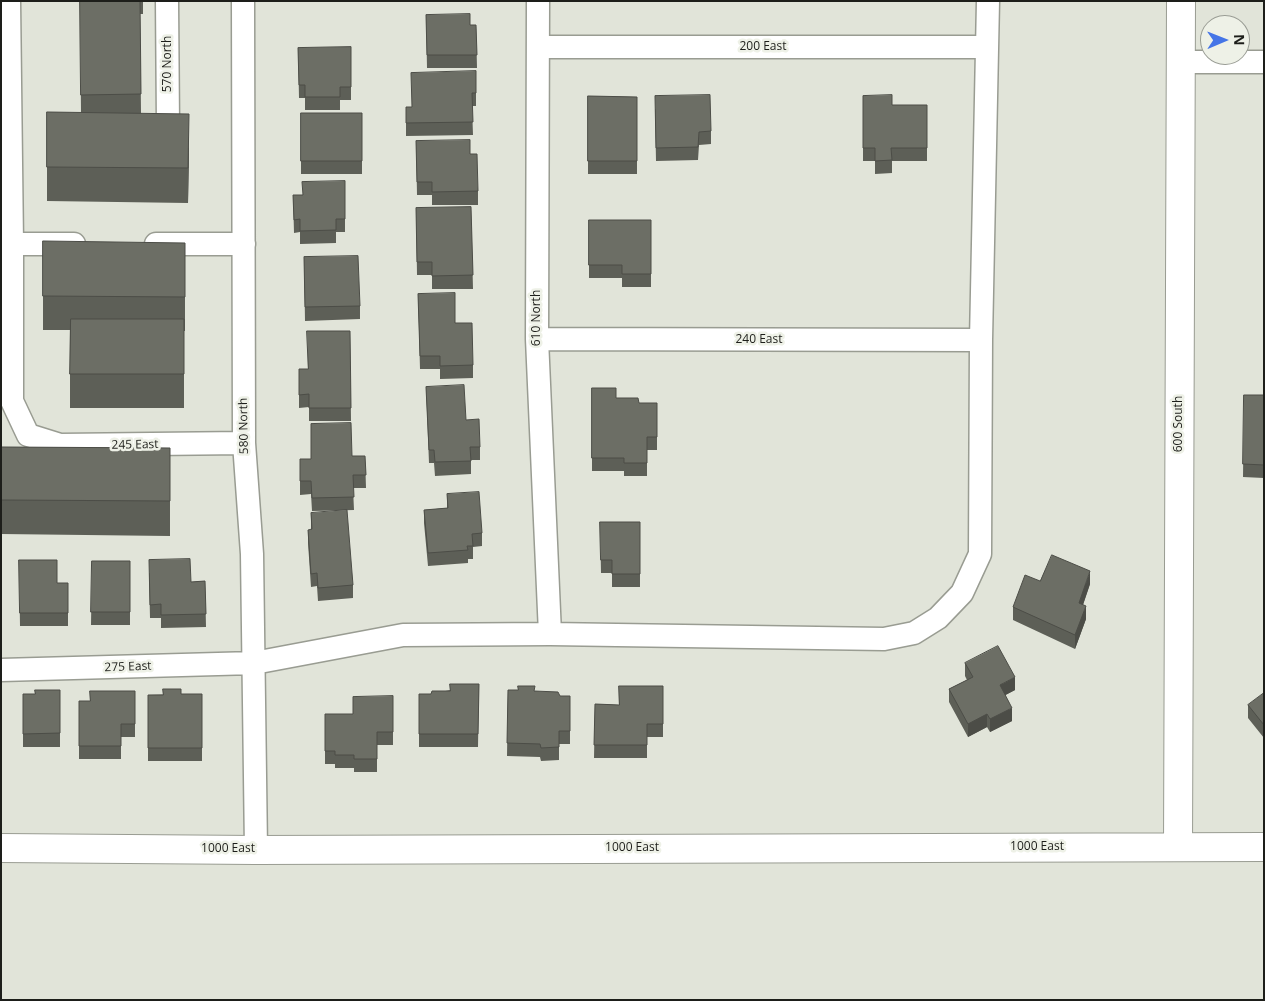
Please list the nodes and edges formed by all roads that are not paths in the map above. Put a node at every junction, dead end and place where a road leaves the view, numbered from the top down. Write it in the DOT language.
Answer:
graph roads {
  1 [pos="9,1"];
  2 [pos="167,1"];
  3 [pos="243,1"];
  4 [pos="538,1"];
  5 [pos="988,1"];
  6 [pos="1181,1"];
  7 [pos="539,46"];
  8 [pos="987,48"];
  9 [pos="1180,62"];
  10 [pos="1264,62"];
  11 [pos="168,126"];
  12 [pos="12,244"];
  13 [pos="91,244"];
  14 [pos="140,244"];
  15 [pos="244,244"];
  16 [pos="537,339"];
  17 [pos="981,340"];
  18 [pos="244,443"];
  19 [pos="550,634"];
  20 [pos="254,663"];
  21 [pos="1,670"];
  22 [pos="1178,847"];
  23 [pos="1264,847"];
  24 [pos="1,848"];
  25 [pos="256,850"];
  1 -- 12 [label="street"];
  2 -- 11 [label="street, 570 North"];
  3 -- 15 [label="street, 580 North"];
  4 -- 7 [label="street, 610 North"];
  5 -- 8 [label="street, 275 East"];
  6 -- 9 [label="street, 600 South"];
  7 -- 8 [label="street, 200 East"];
  7 -- 16 [label="street, 610 North"];
  8 -- 17 [label="street, 275 East"];
  9 -- 10 [label="street"];
  9 -- 22 [label="street, 600 South"];
  12 -- 13 [label="street"];
  12 -- 18 [label="street, 245 East"];
  14 -- 15 [label="street"];
  15 -- 18 [label="street, 580 North"];
  16 -- 17 [label="street, 240 East"];
  16 -- 19 [label="street, 610 North"];
  17 -- 19 [label="street, 275 East"];
  18 -- 20 [label="street, 580 North"];
  19 -- 20 [label="street, 275 East"];
  20 -- 21 [label="street, 275 East"];
  20 -- 25 [label="street, 580 North"];
  22 -- 23 [label="street, 1000 East"];
  22 -- 25 [label="street, 1000 East"];
  24 -- 25 [label="street, 1000 East"];
}
